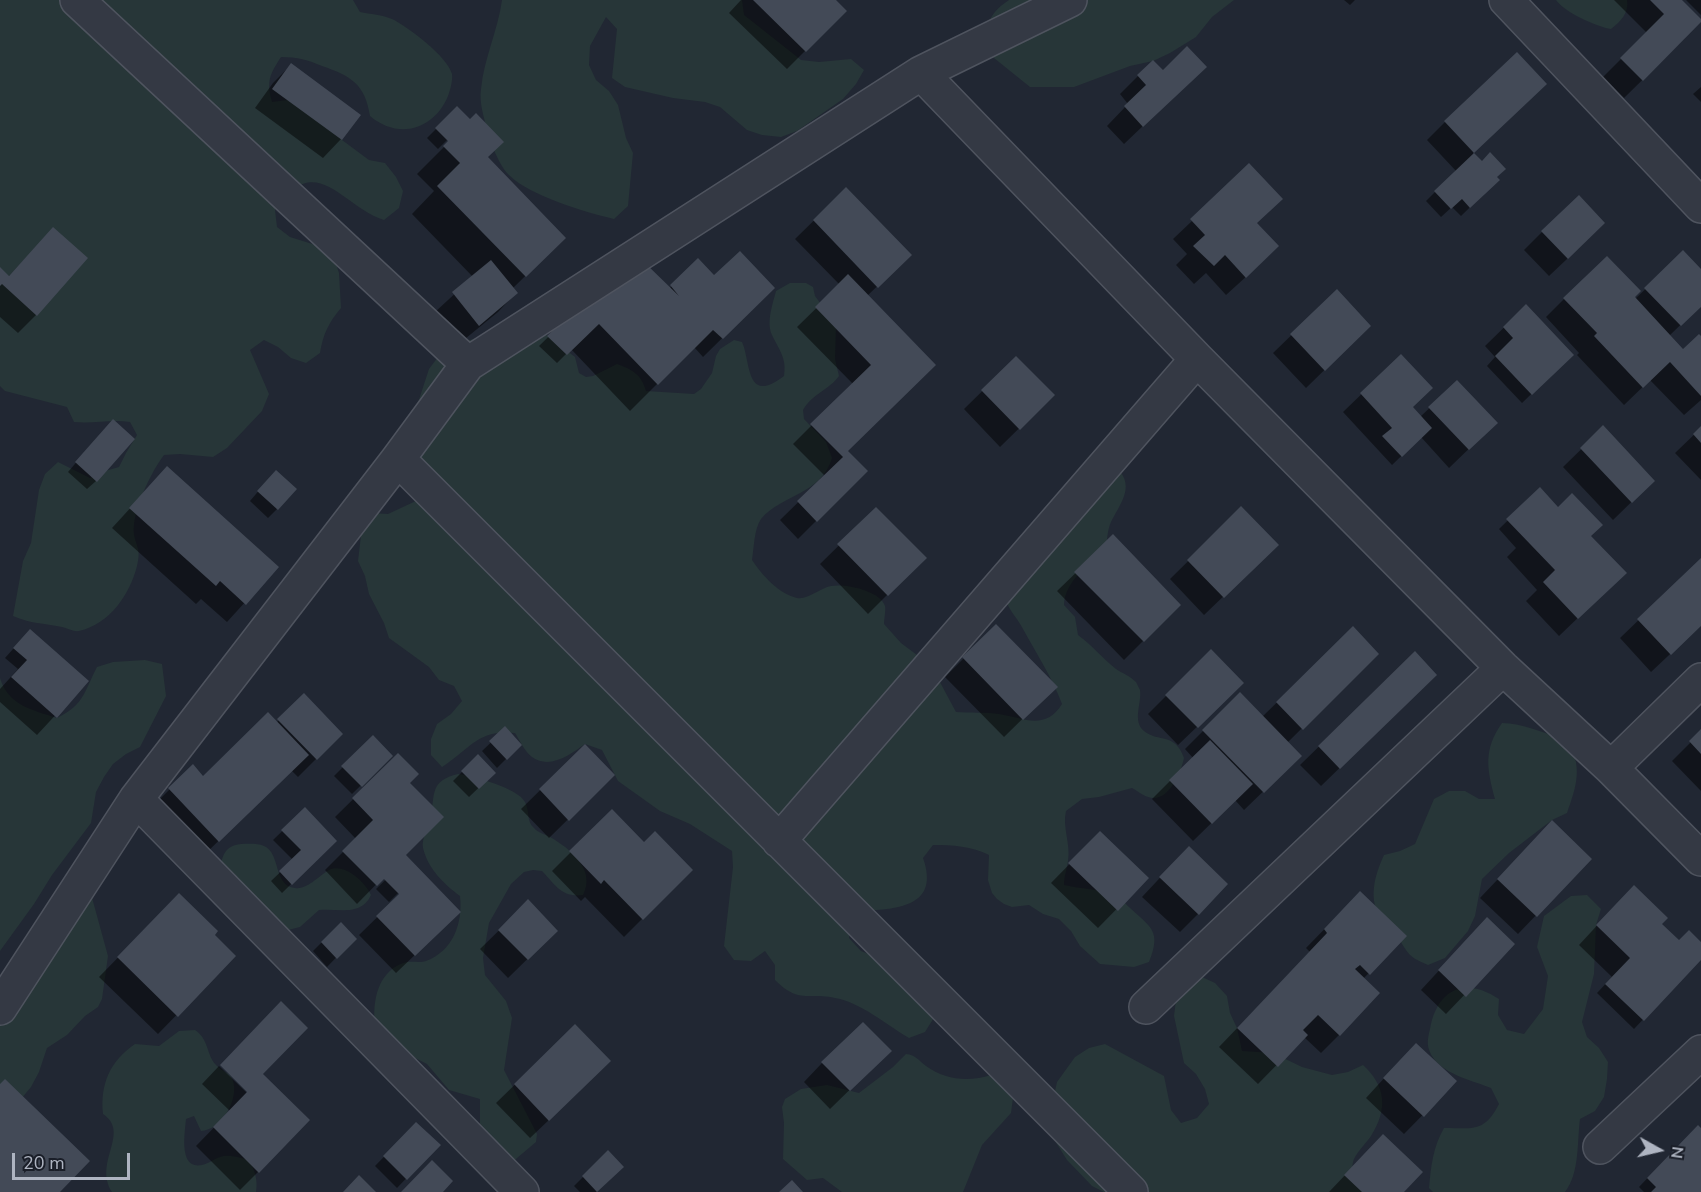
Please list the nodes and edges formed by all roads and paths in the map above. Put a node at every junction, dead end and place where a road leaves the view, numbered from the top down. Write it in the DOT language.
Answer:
graph roads {
  1 [pos="77,0"];
  2 [pos="1070,0"];
  3 [pos="1506,0"];
  4 [pos="921,73"];
  5 [pos="1701,206"];
  6 [pos="1197,359"];
  7 [pos="468,364"];
  8 [pos="398,459"];
  9 [pos="1503,668"];
  10 [pos="1701,680"];
  11 [pos="1611,768"];
  12 [pos="136,799"];
  13 [pos="779,841"];
  14 [pos="1701,859"];
  15 [pos="1146,1007"];
  16 [pos="0,1008"];
  17 [pos="1701,1052"];
  18 [pos="1600,1147"];
  19 [pos="522,1192"];
  20 [pos="1131,1192"];
  1 -- 7 [label="street"];
  2 -- 4 [label="street"];
  3 -- 5 [label="street"];
  4 -- 6 [label="street"];
  4 -- 7 [label="street"];
  6 -- 9 [label="street"];
  6 -- 13 [label="street"];
  7 -- 8 [label="street"];
  8 -- 12 [label="street"];
  8 -- 13 [label="street"];
  9 -- 11 [label="street"];
  9 -- 15 [label="street"];
  10 -- 11 [label="street"];
  11 -- 14 [label="street"];
  12 -- 16 [label="street"];
  12 -- 19 [label="street"];
  13 -- 20 [label="street"];
  17 -- 18 [label="street"];
}
